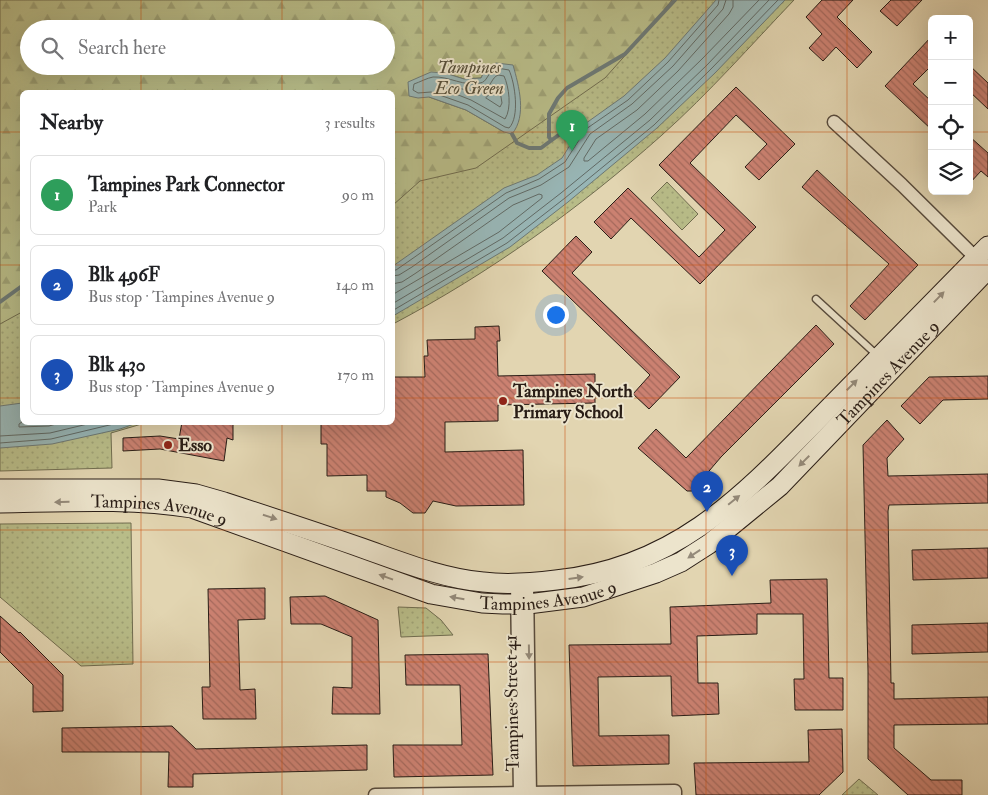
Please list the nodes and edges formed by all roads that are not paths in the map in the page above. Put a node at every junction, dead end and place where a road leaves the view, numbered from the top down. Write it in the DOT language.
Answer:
graph roads {
  1 [pos="834,122"];
  2 [pos="985,263"];
  3 [pos="816,299"];
  4 [pos="886,363"];
  5 [pos="0,489"];
  6 [pos="0,502"];
  7 [pos="522,583"];
  8 [pos="523,604"];
  9 [pos="525,794"];
  10 [pos="375,795"];
  11 [pos="675,795"];
  1 -- 2 [label="street"];
  2 -- 4 [label="main road, Tampines Avenue 9"];
  3 -- 4 [label="lane"];
  7 -- 4 [label="main road, Tampines Avenue 9, one-way"];
  4 -- 8 [label="main road, Tampines Avenue 9, one-way"];
  5 -- 7 [label="main road, Tampines Avenue 9, one-way"];
  8 -- 6 [label="main road, Tampines Avenue 9, one-way"];
  7 -- 8 [label="street, Tampines Street 41"];
  8 -- 9 [label="street, Tampines Street 41"];
  9 -- 10 [label="street, Tampines Street 41"];
  9 -- 11 [label="street, Tampines Street 41"];
}
